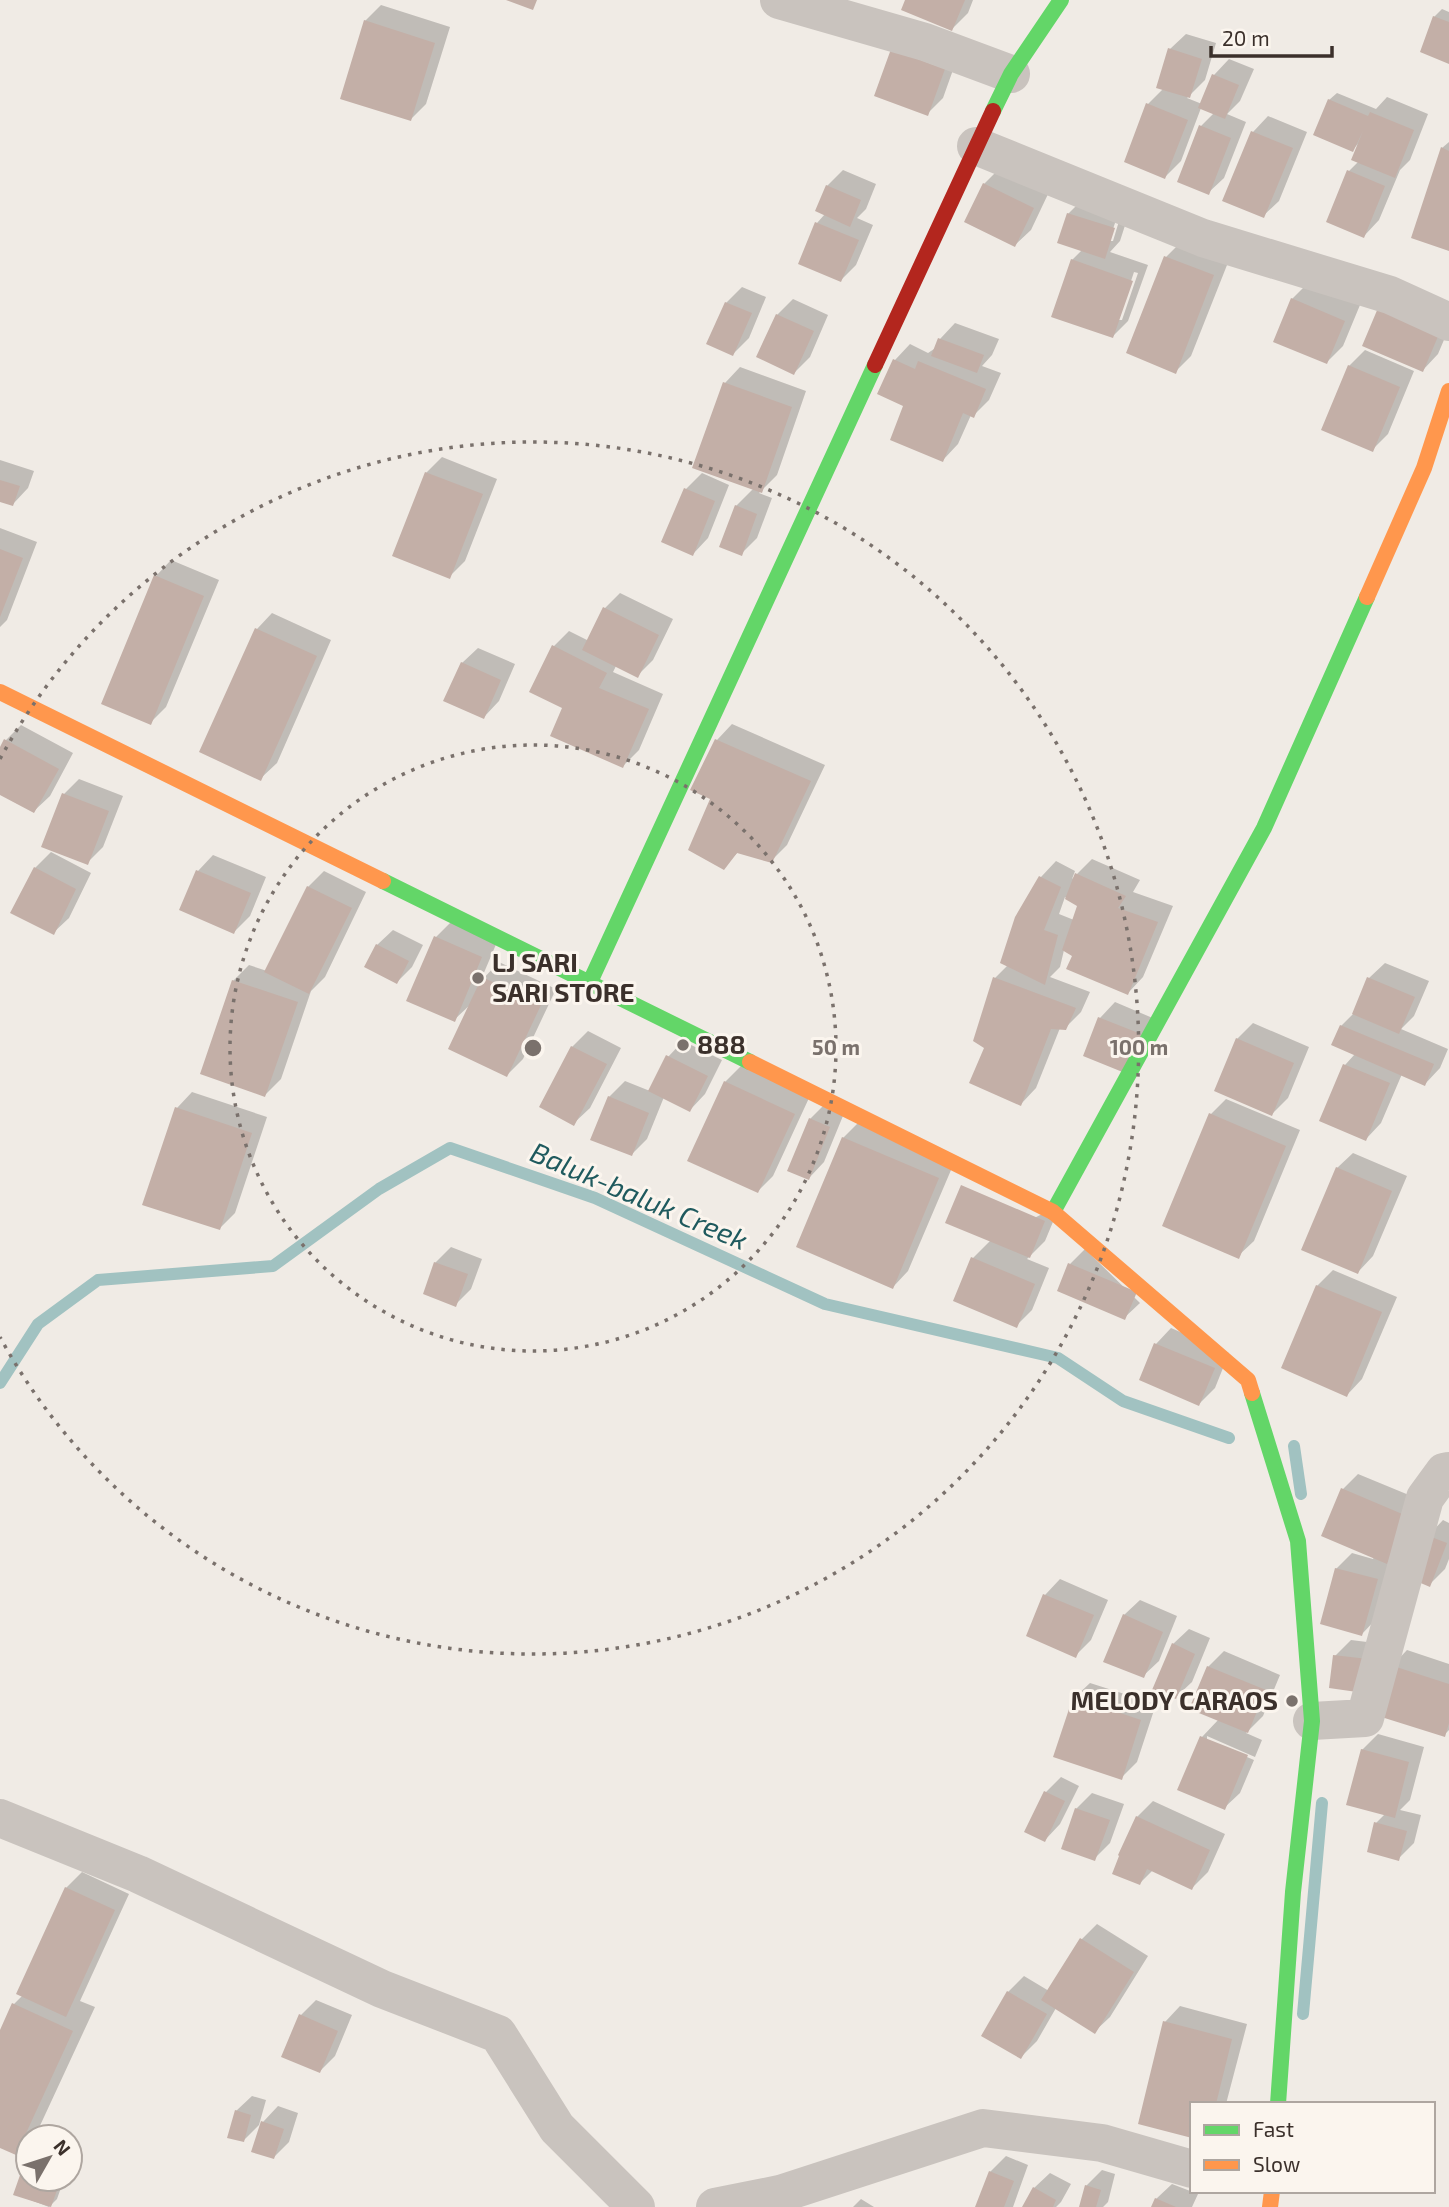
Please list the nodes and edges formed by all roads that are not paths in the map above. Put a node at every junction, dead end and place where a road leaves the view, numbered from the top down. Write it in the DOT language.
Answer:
graph roads {
  1 [pos="779,0"];
  2 [pos="1061,0"];
  3 [pos="1011,74"];
  4 [pos="976,146"];
  5 [pos="1449,322"];
  6 [pos="1449,391"];
  7 [pos="0,692"];
  8 [pos="590,982"];
  9 [pos="1053,1212"];
  10 [pos="1449,1471"];
  11 [pos="1311,1721"];
  12 [pos="0,1818"];
  13 [pos="1278,2102"];
  14 [pos="1190,2168"];
  15 [pos="636,2207"];
  16 [pos="715,2207"];
  1 -- 3 [label="street"];
  2 -- 3 [label="street"];
  3 -- 4 [label="street"];
  4 -- 5 [label="street"];
  4 -- 8 [label="street"];
  6 -- 9 [label="street"];
  7 -- 8 [label="street"];
  8 -- 9 [label="street"];
  9 -- 11 [label="street"];
  10 -- 11 [label="street"];
  11 -- 13 [label="street"];
  12 -- 15 [label="street"];
  14 -- 16 [label="street"];
}
